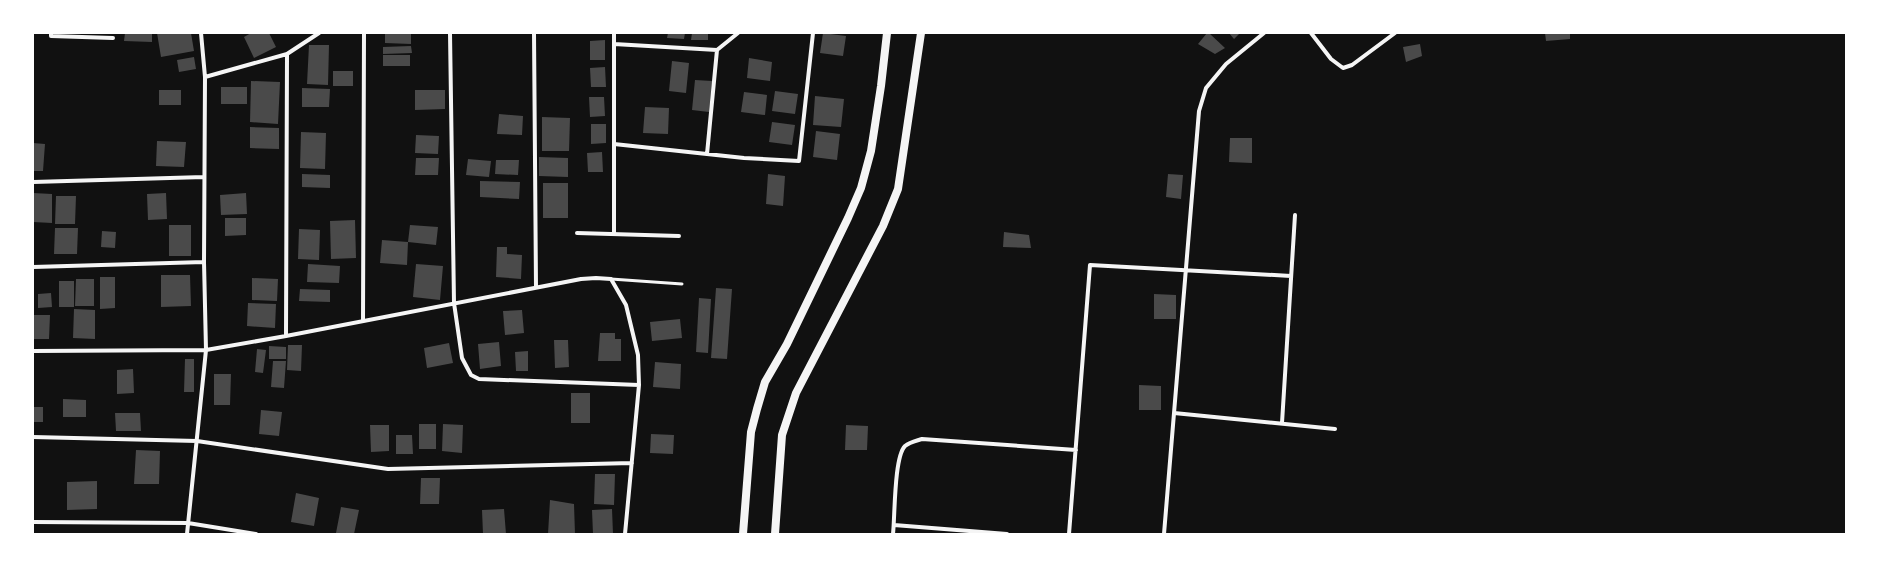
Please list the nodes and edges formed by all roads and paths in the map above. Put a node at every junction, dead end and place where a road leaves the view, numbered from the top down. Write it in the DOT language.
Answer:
graph roads {
  1 [pos="51,33"];
  2 [pos="201,33"];
  3 [pos="319,33"];
  4 [pos="364,33"];
  5 [pos="450,33"];
  6 [pos="534,33"];
  7 [pos="614,33"];
  8 [pos="738,33"];
  9 [pos="813,33"];
  10 [pos="887,33"];
  11 [pos="920,33"];
  12 [pos="1264,33"];
  13 [pos="1311,33"];
  14 [pos="1395,33"];
  15 [pos="113,38"];
  16 [pos="614,44"];
  17 [pos="717,50"];
  18 [pos="287,54"];
  19 [pos="205,77"];
  20 [pos="614,144"];
  21 [pos="707,154"];
  22 [pos="204,177"];
  23 [pos="33,182"];
  24 [pos="1296,215"];
  25 [pos="577,233"];
  26 [pos="614,234"];
  27 [pos="679,236"];
  28 [pos="204,262"];
  29 [pos="33,267"];
  30 [pos="1186,270"];
  31 [pos="1291,276"];
  32 [pos="611,279"];
  33 [pos="682,284"];
  34 [pos="536,287"];
  35 [pos="454,302"];
  36 [pos="363,321"];
  37 [pos="286,336"];
  38 [pos="206,350"];
  39 [pos="33,351"];
  40 [pos="639,385"];
  41 [pos="1174,413"];
  42 [pos="1282,423"];
  43 [pos="1335,429"];
  44 [pos="33,437"];
  45 [pos="197,441"];
  46 [pos="1076,450"];
  47 [pos="632,463"];
  48 [pos="33,522"];
  49 [pos="188,523"];
  50 [pos="894,524"];
  51 [pos="186,534"];
  52 [pos="256,534"];
  53 [pos="625,534"];
  54 [pos="743,534"];
  55 [pos="775,534"];
  56 [pos="894,534"];
  57 [pos="1007,534"];
  58 [pos="1069,534"];
  59 [pos="1164,534"];
  1 -- 15 [label="street"];
  2 -- 19 [label="street"];
  3 -- 18 [label="street"];
  4 -- 36 [label="street"];
  5 -- 35 [label="street"];
  6 -- 34 [label="street"];
  7 -- 16 [label="street"];
  8 -- 17 [label="street"];
  9 -- 21 [label="street"];
  10 -- 54 [label="main road"];
  11 -- 55 [label="main road"];
  12 -- 30 [label="street"];
  13 -- 14 [label="street"];
  16 -- 17 [label="street"];
  16 -- 20 [label="street"];
  17 -- 21 [label="street"];
  18 -- 19 [label="street"];
  18 -- 37 [label="street"];
  19 -- 22 [label="street"];
  20 -- 21 [label="street"];
  20 -- 26 [label="street"];
  22 -- 23 [label="street"];
  22 -- 28 [label="street"];
  24 -- 31 [label="street"];
  25 -- 26 [label="street"];
  26 -- 27 [label="street"];
  28 -- 29 [label="street"];
  28 -- 38 [label="street"];
  30 -- 31 [label="street"];
  30 -- 41 [label="street"];
  30 -- 46 [label="street"];
  31 -- 42 [label="street"];
  32 -- 33 [label="lane"];
  32 -- 34 [label="street"];
  32 -- 40 [label="street"];
  34 -- 35 [label="street"];
  35 -- 36 [label="street"];
  35 -- 40 [label="street"];
  36 -- 37 [label="street"];
  37 -- 38 [label="street"];
  38 -- 39 [label="street"];
  38 -- 45 [label="street"];
  40 -- 47 [label="street"];
  41 -- 42 [label="street"];
  41 -- 59 [label="street"];
  42 -- 43 [label="street"];
  44 -- 45 [label="street"];
  45 -- 47 [label="street"];
  45 -- 49 [label="street"];
  46 -- 50 [label="street"];
  46 -- 58 [label="street"];
  47 -- 53 [label="street"];
  48 -- 49 [label="street"];
  49 -- 51 [label="street"];
  49 -- 52 [label="street"];
  50 -- 56 [label="street"];
  50 -- 57 [label="street"];
}
